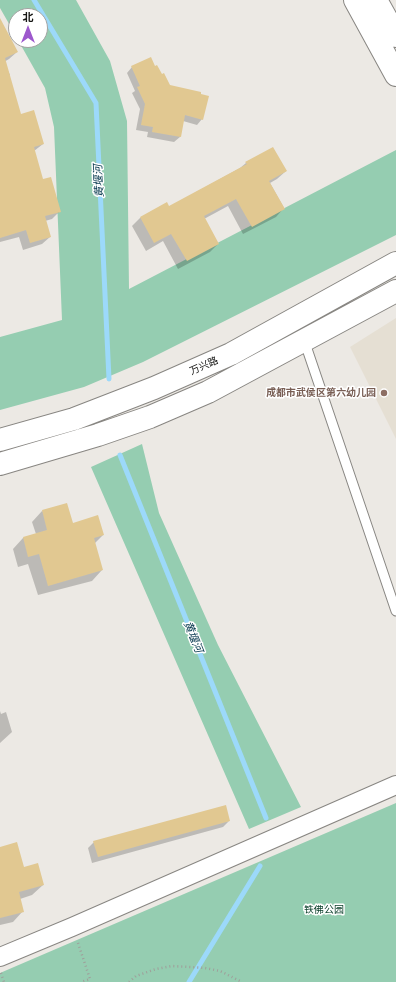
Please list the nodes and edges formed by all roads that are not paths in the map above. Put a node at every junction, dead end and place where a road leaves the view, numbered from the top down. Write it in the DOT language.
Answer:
graph roads {
  1 [pos="355,0"];
  2 [pos="376,0"];
  3 [pos="396,36"];
  4 [pos="396,75"];
  5 [pos="396,263"];
  6 [pos="396,291"];
  7 [pos="304,340"];
  8 [pos="0,440"];
  9 [pos="0,464"];
  10 [pos="396,611"];
  11 [pos="396,785"];
  12 [pos="0,957"];
  1 -- 4 [label="main road"];
  2 -- 3 [label="main road"];
  5 -- 8 [label="main road, 万兴路"];
  6 -- 7 [label="main road"];
  7 -- 9 [label="main road"];
  7 -- 10 [label="lane"];
  11 -- 12 [label="street"];
}
